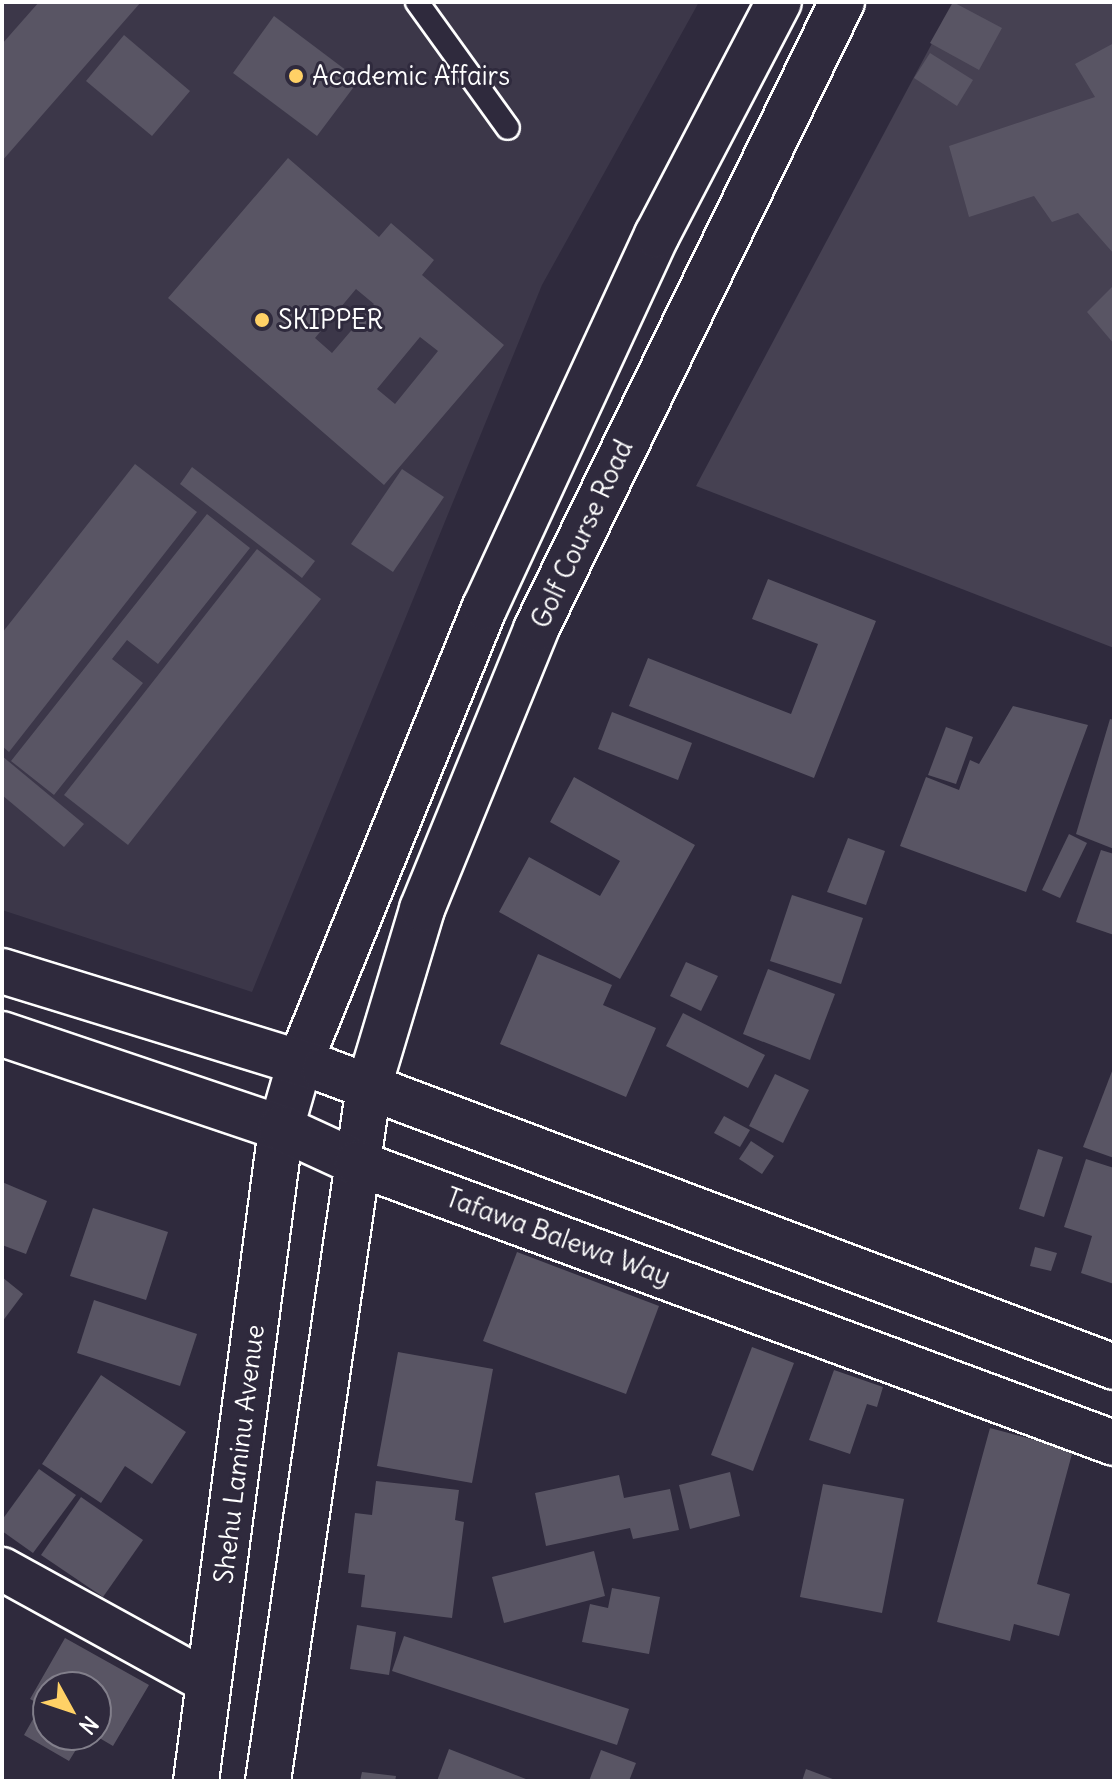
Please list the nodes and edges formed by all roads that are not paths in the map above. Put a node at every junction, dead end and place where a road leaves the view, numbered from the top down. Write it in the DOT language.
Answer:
graph roads {
  1 [pos="417,2"];
  2 [pos="779,2"];
  3 [pos="842,2"];
  4 [pos="508,128"];
  5 [pos="2,971"];
  6 [pos="2,1034"];
  7 [pos="300,1062"];
  8 [pos="369,1086"];
  9 [pos="281,1128"];
  10 [pos="357,1163"];
  11 [pos="1114,1367"];
  12 [pos="1114,1443"];
  13 [pos="2,1569"];
  14 [pos="209,1683"];
  15 [pos="196,1781"];
  16 [pos="268,1781"];
  1 -- 4 [label="lane"];
  2 -- 7 [label="street"];
  3 -- 8 [label="street, Golf Course Road"];
  5 -- 7 [label="street"];
  6 -- 9 [label="street, Tafawa Balewa Way"];
  7 -- 8 [label="street"];
  7 -- 9 [label="street, Shehu Laminu Avenue"];
  8 -- 10 [label="street, Golf Course Road"];
  8 -- 11 [label="street"];
  9 -- 10 [label="street, Tafawa Balewa Way"];
  9 -- 14 [label="street, Shehu Laminu Avenue"];
  10 -- 12 [label="street, Tafawa Balewa Way"];
  10 -- 16 [label="street"];
  13 -- 14 [label="street"];
  14 -- 15 [label="street, Shehu Laminu Avenue"];
}
